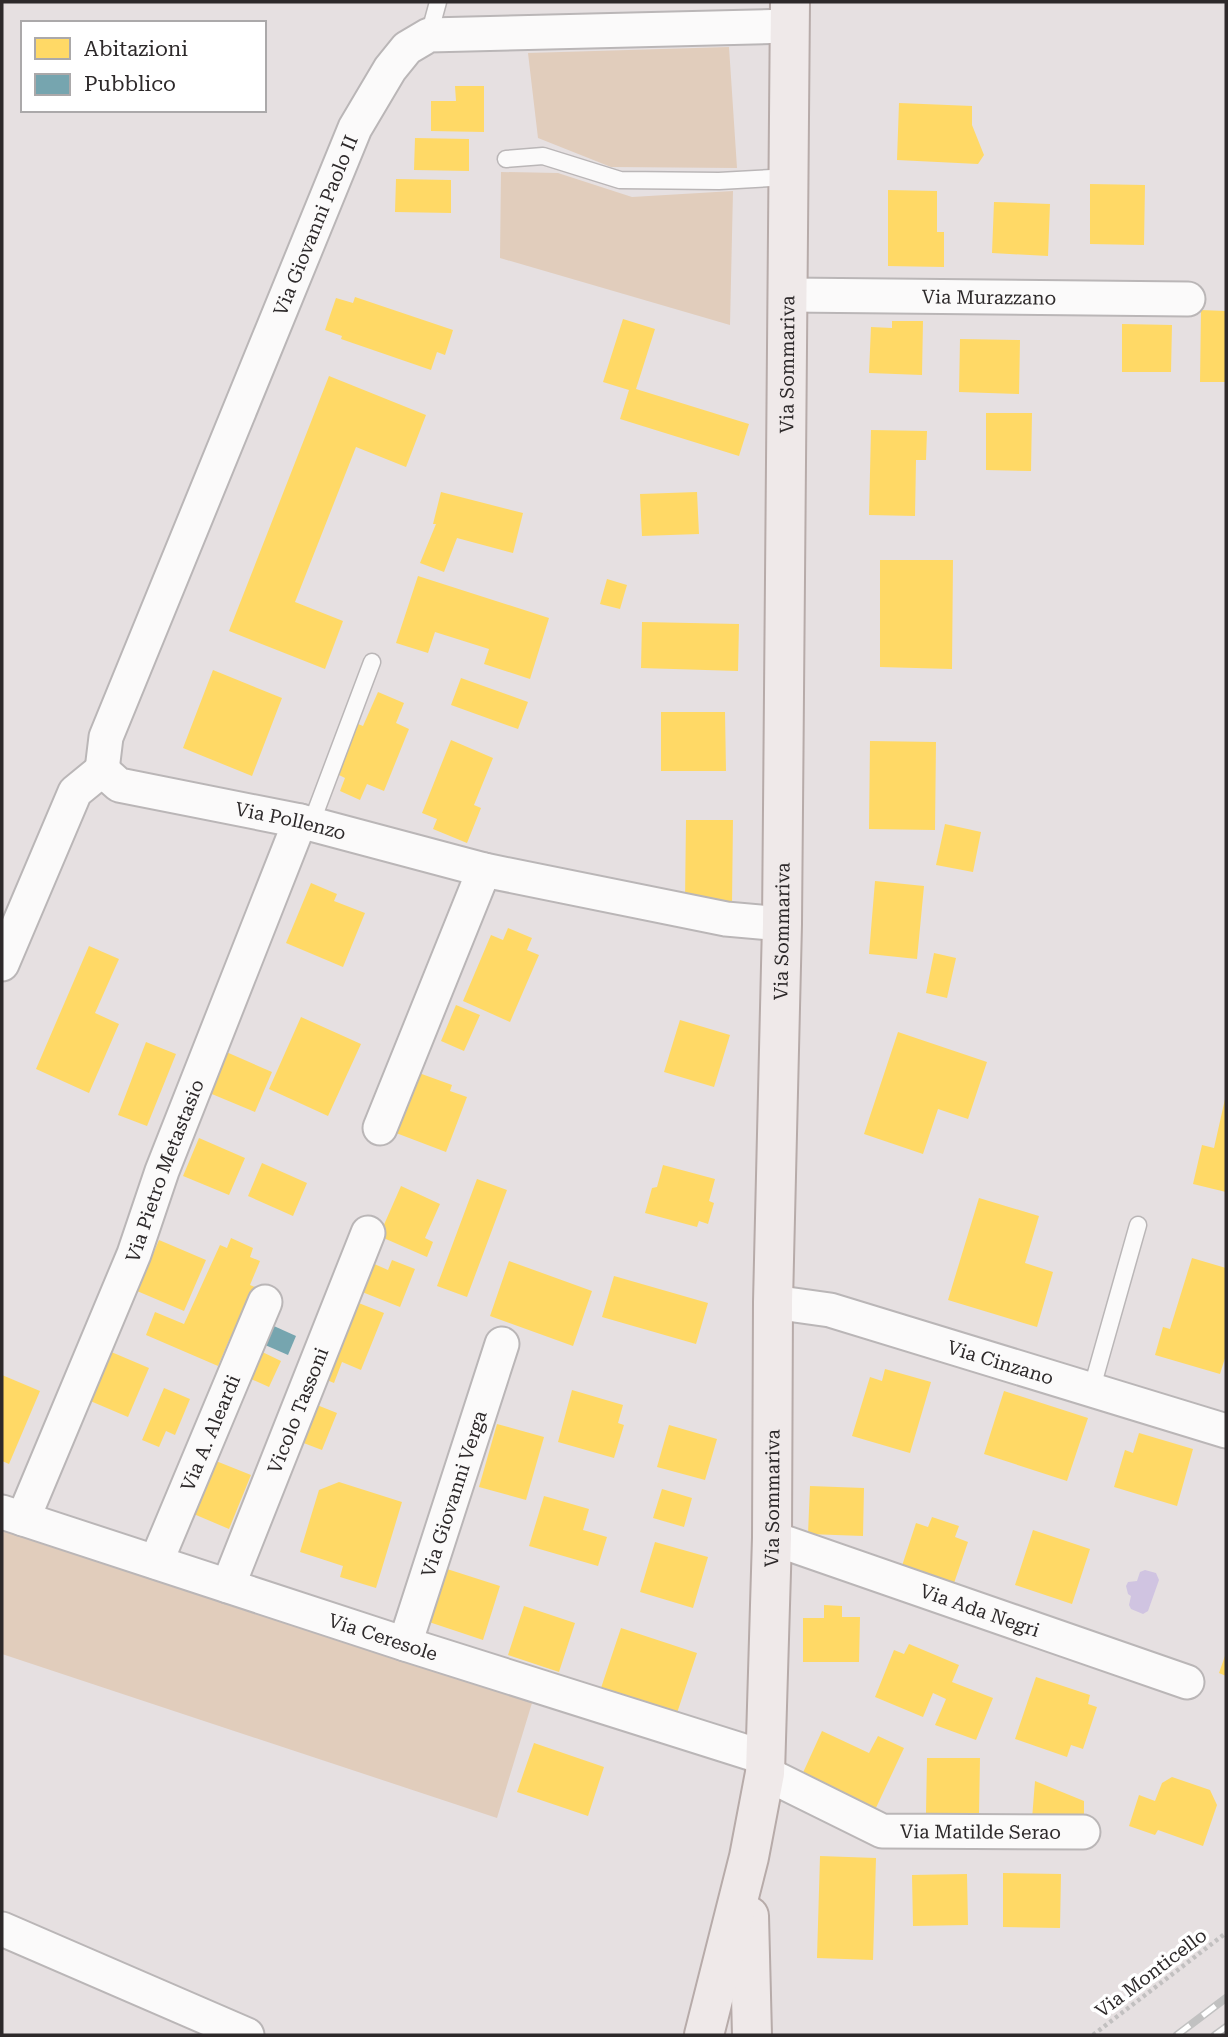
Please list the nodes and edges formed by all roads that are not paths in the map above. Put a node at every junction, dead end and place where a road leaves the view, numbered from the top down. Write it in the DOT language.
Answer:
graph roads {
  1 [pos="438,2"];
  2 [pos="790,14"];
  3 [pos="429,34"];
  4 [pos="506,159"];
  5 [pos="789,177"];
  6 [pos="789,295"];
  7 [pos="1188,299"];
  8 [pos="372,662"];
  9 [pos="102,770"];
  10 [pos="306,822"];
  11 [pos="484,870"];
  12 [pos="782,924"];
  13 [pos="2,964"];
  14 [pos="380,1128"];
  15 [pos="1138,1225"];
  16 [pos="368,1233"];
  17 [pos="265,1302"];
  18 [pos="774,1302"];
  19 [pos="502,1344"];
  20 [pos="1091,1391"];
  21 [pos="1226,1431"];
  22 [pos="12,1515"];
  23 [pos="772,1538"];
  24 [pos="156,1562"];
  25 [pos="228,1586"];
  26 [pos="405,1644"];
  27 [pos="1187,1682"];
  28 [pos="765,1765"];
  29 [pos="1083,1832"];
  30 [pos="749,1857"];
  31 [pos="2,1929"];
  32 [pos="247,2035"];
  33 [pos="704,2035"];
  34 [pos="752,2035"];
  1 -- 3 [label="lane"];
  2 -- 3 [label="street"];
  2 -- 5 [label="main road, Via Sommariva"];
  3 -- 9 [label="street, Via Giovanni Paolo II"];
  4 -- 5 [label="lane"];
  5 -- 6 [label="main road, Via Sommariva"];
  6 -- 7 [label="street, Via Murazzano"];
  6 -- 12 [label="main road, Via Sommariva"];
  8 -- 10 [label="lane"];
  9 -- 10 [label="street, Via Pollenzo"];
  9 -- 13 [label="street"];
  10 -- 11 [label="street, Via Pollenzo"];
  10 -- 22 [label="street, Via Pietro Metastasio"];
  11 -- 12 [label="street, Via Pollenzo"];
  11 -- 14 [label="street"];
  12 -- 18 [label="main road, Via Sommariva"];
  15 -- 20 [label="lane"];
  16 -- 25 [label="street, Vicolo Tassoni"];
  17 -- 24 [label="street, Via A. Aleardi"];
  18 -- 20 [label="street, Via Cinzano"];
  18 -- 23 [label="main road, Via Sommariva"];
  19 -- 26 [label="street, Via Giovanni Verga"];
  20 -- 21 [label="street, Via Cinzano"];
  22 -- 24 [label="street, Via Ceresole"];
  23 -- 27 [label="street, Via Ada Negri"];
  23 -- 28 [label="main road, Via Sommariva"];
  24 -- 25 [label="street, Via Ceresole"];
  25 -- 26 [label="street, Via Ceresole"];
  26 -- 28 [label="street, Via Ceresole"];
  28 -- 29 [label="street, Via Matilde Serao"];
  28 -- 30 [label="main road, Via Sommariva"];
  30 -- 33 [label="main road, Via Sommariva"];
  30 -- 34 [label="main road, Via Sommariva"];
  31 -- 32 [label="street"];
}
